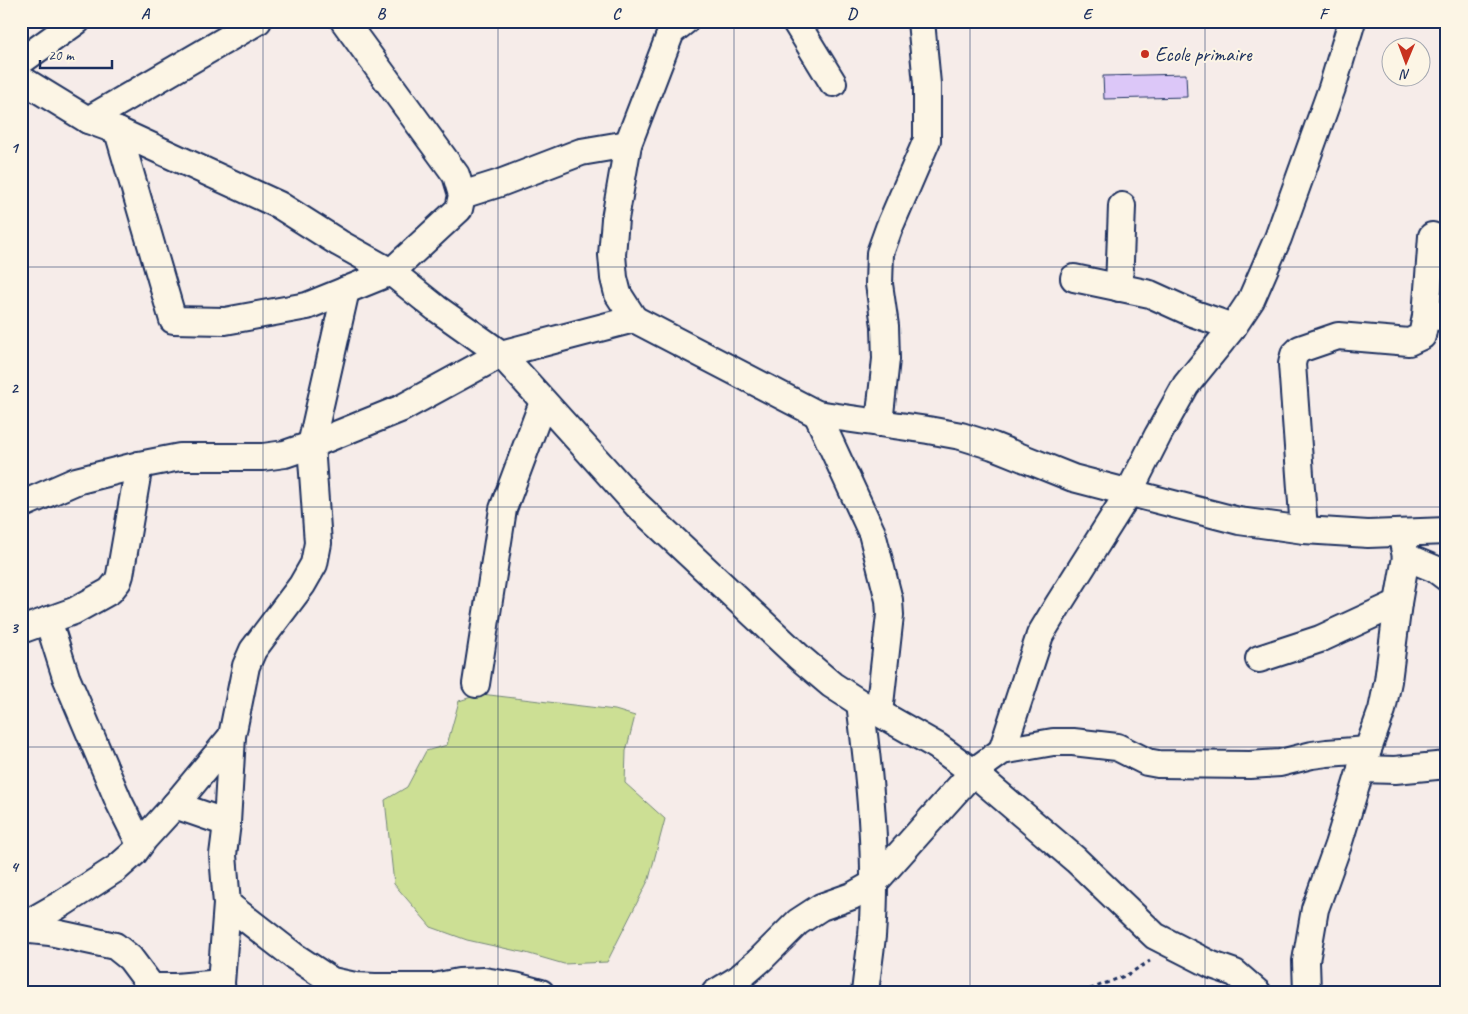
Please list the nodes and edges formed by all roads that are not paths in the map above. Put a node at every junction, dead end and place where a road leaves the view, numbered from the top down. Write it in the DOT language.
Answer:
graph roads {
  1 [pos="77,21"];
  2 [pos="344,21"];
  3 [pos="795,21"];
  4 [pos="921,21"];
  5 [pos="1352,21"];
  6 [pos="249,23"];
  7 [pos="675,25"];
  8 [pos="21,61"];
  9 [pos="21,79"];
  10 [pos="833,84"];
  11 [pos="88,120"];
  12 [pos="118,131"];
  13 [pos="628,144"];
  14 [pos="462,196"];
  15 [pos="1122,206"];
  16 [pos="1432,236"];
  17 [pos="391,272"];
  18 [pos="1074,278"];
  19 [pos="1119,288"];
  20 [pos="346,290"];
  21 [pos="1436,316"];
  22 [pos="634,319"];
  23 [pos="1233,327"];
  24 [pos="501,354"];
  25 [pos="543,402"];
  26 [pos="817,414"];
  27 [pos="879,423"];
  28 [pos="311,445"];
  29 [pos="140,465"];
  30 [pos="1128,494"];
  31 [pos="21,505"];
  32 [pos="1304,530"];
  33 [pos="1447,530"];
  34 [pos="1404,545"];
  35 [pos="1447,578"];
  36 [pos="1398,603"];
  37 [pos="48,620"];
  38 [pos="21,630"];
  39 [pos="1259,658"];
  40 [pos="476,684"];
  41 [pos="870,708"];
  42 [pos="232,736"];
  43 [pos="1002,751"];
  44 [pos="1364,760"];
  45 [pos="1447,765"];
  46 [pos="973,772"];
  47 [pos="175,805"];
  48 [pos="227,823"];
  49 [pos="140,844"];
  50 [pos="873,884"];
  51 [pos="227,904"];
  52 [pos="21,928"];
  53 [pos="222,988"];
  54 [pos="516,989"];
  55 [pos="392,990"];
  56 [pos="541,993"];
  57 [pos="715,993"];
  58 [pos="865,993"];
  59 [pos="1258,993"];
  60 [pos="1307,993"];
  1 -- 8 [label="street"];
  2 -- 14 [label="street"];
  3 -- 10 [label="street"];
  4 -- 27 [label="street"];
  5 -- 23 [label="street"];
  6 -- 11 [label="street"];
  7 -- 13 [label="street"];
  9 -- 11 [label="street"];
  11 -- 12 [label="street"];
  12 -- 17 [label="street"];
  12 -- 20 [label="street"];
  13 -- 14 [label="street"];
  13 -- 22 [label="street"];
  14 -- 17 [label="street"];
  15 -- 19 [label="street"];
  16 -- 21 [label="street"];
  17 -- 20 [label="street"];
  17 -- 24 [label="street"];
  18 -- 19 [label="street"];
  19 -- 23 [label="street"];
  20 -- 28 [label="street"];
  21 -- 32 [label="street"];
  22 -- 24 [label="street"];
  22 -- 26 [label="street"];
  23 -- 30 [label="street"];
  24 -- 25 [label="street"];
  24 -- 28 [label="street"];
  25 -- 40 [label="street"];
  25 -- 41 [label="street"];
  26 -- 27 [label="street"];
  26 -- 41 [label="street"];
  27 -- 30 [label="street"];
  28 -- 29 [label="street"];
  28 -- 42 [label="street"];
  29 -- 31 [label="street"];
  29 -- 37 [label="street"];
  30 -- 32 [label="street"];
  30 -- 43 [label="street"];
  32 -- 34 [label="street"];
  33 -- 34 [label="street"];
  34 -- 35 [label="street"];
  34 -- 36 [label="street"];
  36 -- 39 [label="street"];
  36 -- 44 [label="street"];
  37 -- 38 [label="street"];
  37 -- 49 [label="street"];
  41 -- 46 [label="street"];
  41 -- 50 [label="street"];
  42 -- 47 [label="street"];
  42 -- 48 [label="street"];
  43 -- 44 [label="street"];
  43 -- 46 [label="street"];
  44 -- 45 [label="street"];
  44 -- 60 [label="street"];
  46 -- 50 [label="street"];
  46 -- 59 [label="street"];
  47 -- 48 [label="street"];
  47 -- 49 [label="street"];
  48 -- 51 [label="street"];
  49 -- 52 [label="street"];
  50 -- 57 [label="street"];
  50 -- 58 [label="street"];
  51 -- 53 [label="street"];
  51 -- 55 [label="street"];
  52 -- 53 [label="street"];
  54 -- 55 [label="street"];
  54 -- 56 [label="street"];
}
